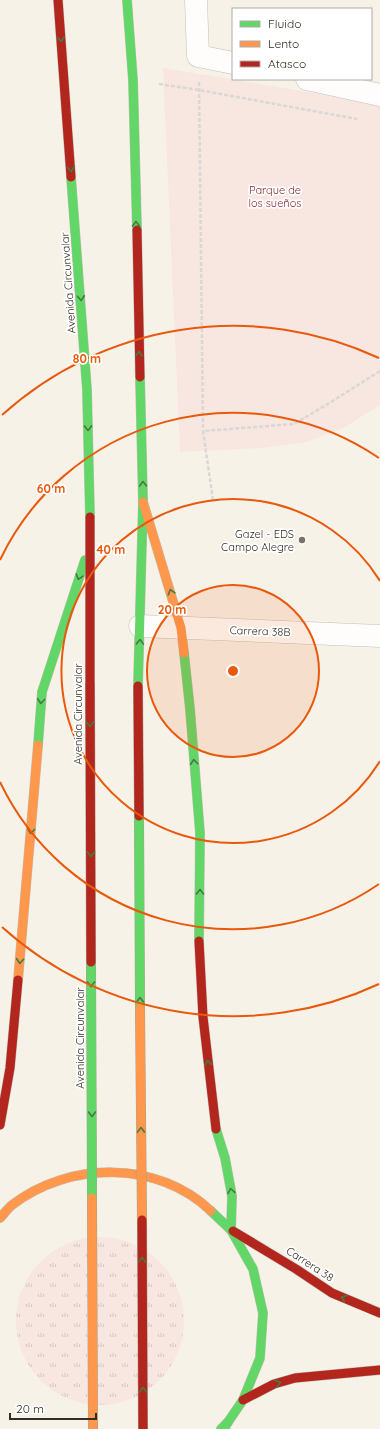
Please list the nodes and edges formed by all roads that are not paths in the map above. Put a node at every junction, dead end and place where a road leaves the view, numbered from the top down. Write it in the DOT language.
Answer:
graph roads {
  1 [pos="58,0"];
  2 [pos="127,0"];
  3 [pos="196,0"];
  4 [pos="232,63"];
  5 [pos="312,80"];
  6 [pos="380,95"];
  7 [pos="143,502"];
  8 [pos="91,540"];
  9 [pos="140,626"];
  10 [pos="181,628"];
  11 [pos="380,636"];
  12 [pos="0,1124"];
  13 [pos="0,1218"];
  14 [pos="230,1230"];
  15 [pos="380,1313"];
  16 [pos="380,1370"];
  17 [pos="243,1400"];
  18 [pos="226,1426"];
  19 [pos="93,1429"];
  20 [pos="143,1429"];
  21 [pos="221,1429"];
  1 -- 8 [label="main road, Avenida Circunvalar, one-way"];
  7 -- 2 [label="main road, one-way"];
  3 -- 4 [label="street"];
  5 -- 6 [label="street"];
  7 -- 9 [label="main road"];
  10 -- 7 [label="main road, one-way"];
  8 -- 12 [label="main road, one-way"];
  8 -- 19 [label="main road, Avenida Circunvalar, one-way, bridge"];
  9 -- 10 [label="street, Carrera 38B"];
  20 -- 9 [label="main road, one-way, bridge"];
  10 -- 11 [label="street, Carrera 38B"];
  14 -- 10 [label="main road, one-way"];
  13 -- 14 [label="main road"];
  15 -- 14 [label="main road, Carrera 38, one-way"];
  14 -- 17 [label="main road"];
  17 -- 16 [label="main road, one-way"];
  17 -- 18 [label="main road"];
  18 -- 21 [label="main road"];
}
